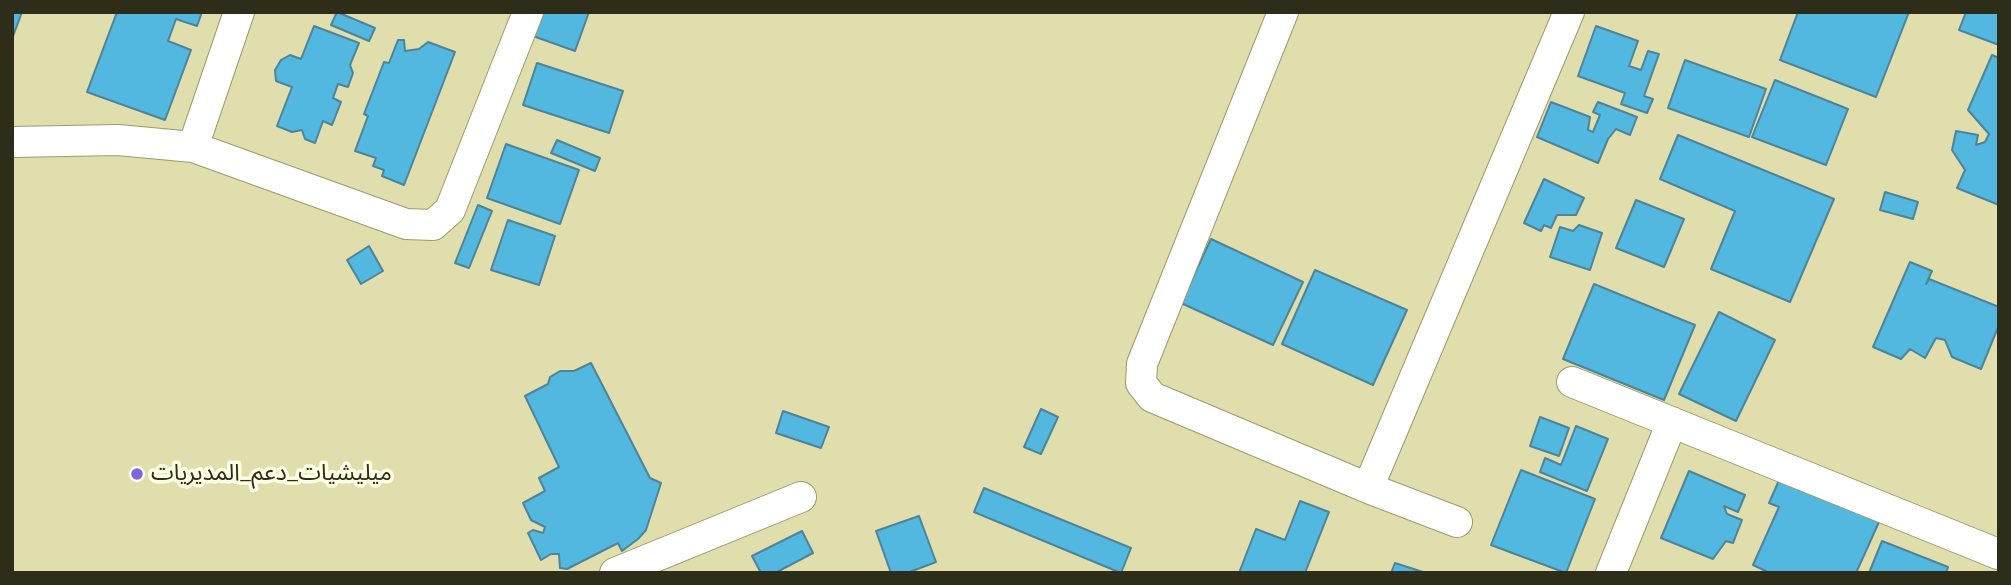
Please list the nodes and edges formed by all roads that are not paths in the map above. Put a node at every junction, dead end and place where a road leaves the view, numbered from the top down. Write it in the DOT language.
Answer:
graph roads {
  1 [pos="239,12"];
  2 [pos="528,12"];
  3 [pos="1283,12"];
  4 [pos="1569,12"];
  5 [pos="12,142"];
  6 [pos="193,147"];
  7 [pos="1572,382"];
  8 [pos="1672,422"];
  9 [pos="1368,488"];
  10 [pos="801,497"];
  11 [pos="1457,522"];
  12 [pos="1998,553"];
  13 [pos="615,573"];
  14 [pos="1611,573"];
  15 [pos="1990,573"];
  1 -- 6 [label="street"];
  2 -- 6 [label="street"];
  3 -- 9 [label="street"];
  4 -- 9 [label="street"];
  5 -- 6 [label="street"];
  7 -- 8 [label="street"];
  8 -- 12 [label="street"];
  8 -- 14 [label="street"];
  9 -- 11 [label="street"];
  10 -- 13 [label="street"];
  12 -- 15 [label="street"];
}
